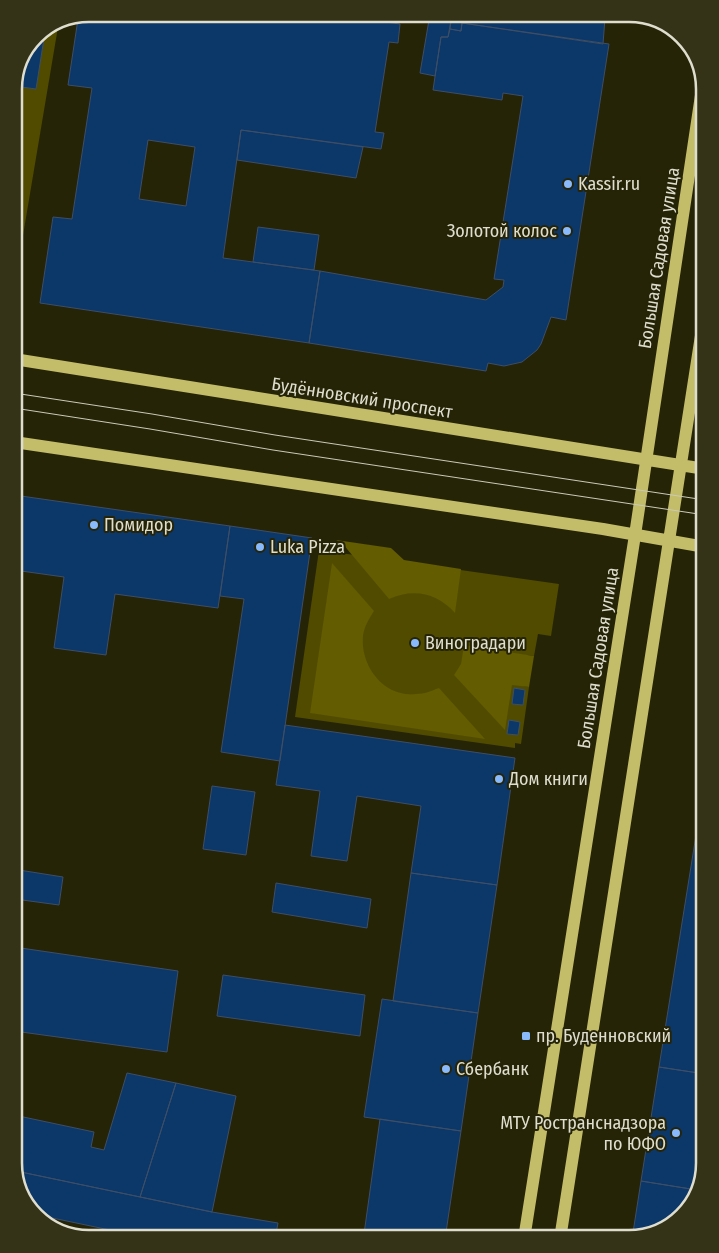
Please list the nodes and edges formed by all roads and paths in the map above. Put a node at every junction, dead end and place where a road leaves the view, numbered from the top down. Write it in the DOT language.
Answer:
graph roads {
  1 [pos="696,128"];
  2 [pos="23,360"];
  3 [pos="696,371"];
  4 [pos="23,443"];
  5 [pos="646,460"];
  6 [pos="682,465"];
  7 [pos="696,467"];
  8 [pos="635,535"];
  9 [pos="670,541"];
  10 [pos="696,545"];
  11 [pos="525,1230"];
  12 [pos="561,1230"];
  1 -- 5 [label="main road, Большая Садовая улица"];
  2 -- 5 [label="main road, Будённовский проспект"];
  3 -- 6 [label="main road"];
  4 -- 8 [label="main road"];
  5 -- 6 [label="main road, Будённовский проспект"];
  5 -- 8 [label="main road, Большая Садовая улица"];
  6 -- 7 [label="main road, Будённовский проспект"];
  6 -- 9 [label="main road"];
  8 -- 9 [label="main road"];
  8 -- 11 [label="main road, Большая Садовая улица"];
  9 -- 10 [label="main road"];
  9 -- 12 [label="main road"];
}
